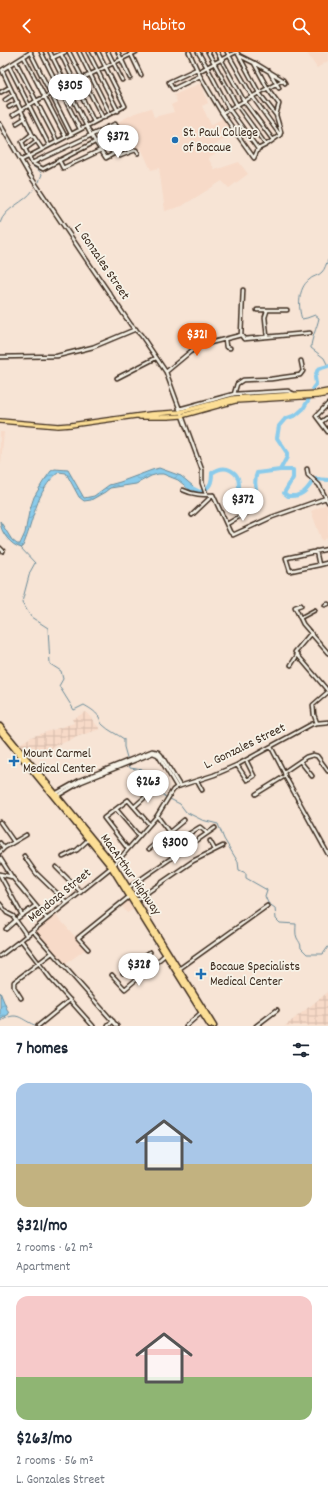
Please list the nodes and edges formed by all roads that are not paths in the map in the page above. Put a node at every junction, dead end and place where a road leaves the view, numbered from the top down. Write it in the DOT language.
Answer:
graph roads {
  1 [pos="31,52"];
  2 [pos="41,52"];
  3 [pos="50,52"];
  4 [pos="65,52"];
  5 [pos="69,52"];
  6 [pos="79,52"];
  7 [pos="88,52"];
  8 [pos="98,52"];
  9 [pos="108,52"];
  10 [pos="118,52"];
  11 [pos="136,52"];
  12 [pos="189,52"];
  13 [pos="198,52"];
  14 [pos="208,52"];
  15 [pos="217,52"];
  16 [pos="227,52"];
  17 [pos="236,52"];
  18 [pos="130,53"];
  19 [pos="61,54"];
  20 [pos="229,56"];
  21 [pos="240,56"];
  22 [pos="24,57"];
  23 [pos="52,58"];
  24 [pos="122,60"];
  25 [pos="221,60"];
  26 [pos="16,62"];
  27 [pos="254,63"];
  28 [pos="114,64"];
  29 [pos="214,64"];
  30 [pos="10,66"];
  31 [pos="106,67"];
  32 [pos="207,67"];
  33 [pos="198,70"];
  34 [pos="268,70"];
  35 [pos="98,71"];
  36 [pos="90,74"];
  37 [pos="141,75"];
  38 [pos="200,76"];
  39 [pos="83,78"];
  40 [pos="130,78"];
  41 [pos="122,80"];
  42 [pos="283,80"];
  43 [pos="75,82"];
  44 [pos="285,83"];
  45 [pos="276,85"];
  46 [pos="67,86"];
  47 [pos="10,87"];
  48 [pos="279,88"];
  49 [pos="60,89"];
  50 [pos="268,89"];
  51 [pos="1,92"];
  52 [pos="259,93"];
  53 [pos="14,94"];
  54 [pos="51,94"];
  55 [pos="252,96"];
  56 [pos="44,97"];
  57 [pos="5,100"];
  58 [pos="36,101"];
  59 [pos="18,102"];
  60 [pos="244,102"];
  61 [pos="30,105"];
  62 [pos="237,105"];
  63 [pos="9,107"];
  64 [pos="229,109"];
  65 [pos="22,110"];
  66 [pos="118,110"];
  67 [pos="222,113"];
  68 [pos="110,114"];
  69 [pos="13,115"];
  70 [pos="276,115"];
  71 [pos="25,118"];
  72 [pos="103,118"];
  73 [pos="94,122"];
  74 [pos="17,123"];
  75 [pos="0,124"];
  76 [pos="87,126"];
  77 [pos="107,127"];
  78 [pos="80,129"];
  79 [pos="99,131"];
  80 [pos="32,134"];
  81 [pos="71,134"];
  82 [pos="280,134"];
  83 [pos="91,135"];
  84 [pos="65,137"];
  85 [pos="273,140"];
  86 [pos="36,141"];
  87 [pos="57,141"];
  88 [pos="96,142"];
  89 [pos="49,145"];
  90 [pos="266,145"];
  91 [pos="126,147"];
  92 [pos="25,149"];
  93 [pos="42,149"];
  94 [pos="258,149"];
  95 [pos="101,150"];
  96 [pos="119,150"];
  97 [pos="130,152"];
  98 [pos="138,153"];
  99 [pos="113,154"];
  100 [pos="29,156"];
  101 [pos="21,160"];
  102 [pos="59,160"];
  103 [pos="32,163"];
  104 [pos="243,290"];
  105 [pos="257,310"];
  106 [pos="287,310"];
  107 [pos="267,311"];
  108 [pos="136,329"];
  109 [pos="310,333"];
  110 [pos="241,335"];
  111 [pos="266,338"];
  112 [pos="225,339"];
  113 [pos="230,348"];
  114 [pos="0,357"];
  115 [pos="156,358"];
  116 [pos="301,361"];
  117 [pos="166,372"];
  118 [pos="117,378"];
  119 [pos="328,391"];
  120 [pos="234,394"];
  121 [pos="295,394"];
  122 [pos="328,394"];
  123 [pos="304,395"];
  124 [pos="317,395"];
  125 [pos="328,404"];
  126 [pos="180,412"];
  127 [pos="328,417"];
  128 [pos="0,421"];
  129 [pos="320,422"];
  130 [pos="328,431"];
  131 [pos="307,469"];
  132 [pos="183,490"];
  133 [pos="205,493"];
  134 [pos="213,495"];
  135 [pos="326,498"];
  136 [pos="328,502"];
  137 [pos="252,509"];
  138 [pos="192,515"];
  139 [pos="227,524"];
  140 [pos="328,549"];
  141 [pos="316,551"];
  142 [pos="327,563"];
  143 [pos="319,565"];
  144 [pos="301,605"];
  145 [pos="315,610"];
  146 [pos="300,618"];
  147 [pos="311,633"];
  148 [pos="298,654"];
  149 [pos="328,654"];
  150 [pos="291,665"];
  151 [pos="328,691"];
  152 [pos="328,722"];
  153 [pos="317,723"];
  154 [pos="0,727"];
  155 [pos="0,731"];
  156 [pos="271,747"];
  157 [pos="246,760"];
  158 [pos="300,761"];
  159 [pos="237,765"];
  160 [pos="328,771"];
  161 [pos="285,774"];
  162 [pos="312,776"];
  163 [pos="197,781"];
  164 [pos="178,786"];
  165 [pos="202,790"];
  166 [pos="152,791"];
  167 [pos="256,794"];
  168 [pos="55,795"];
  169 [pos="134,807"];
  170 [pos="116,808"];
  171 [pos="157,816"];
  172 [pos="184,820"];
  173 [pos="0,822"];
  174 [pos="149,824"];
  175 [pos="214,828"];
  176 [pos="169,832"];
  177 [pos="207,833"];
  178 [pos="26,835"];
  179 [pos="139,836"];
  180 [pos="89,839"];
  181 [pos="210,841"];
  182 [pos="14,842"];
  183 [pos="0,843"];
  184 [pos="191,843"];
  185 [pos="223,846"];
  186 [pos="4,848"];
  187 [pos="128,849"];
  188 [pos="149,849"];
  189 [pos="215,850"];
  190 [pos="0,852"];
  191 [pos="328,854"];
  192 [pos="24,856"];
  193 [pos="63,857"];
  194 [pos="0,858"];
  195 [pos="113,866"];
  196 [pos="56,867"];
  197 [pos="0,875"];
  198 [pos="12,877"];
  199 [pos="128,888"];
  200 [pos="82,892"];
  201 [pos="130,896"];
  202 [pos="136,901"];
  203 [pos="66,903"];
  204 [pos="0,904"];
  205 [pos="35,906"];
  206 [pos="267,906"];
  207 [pos="22,915"];
  208 [pos="47,919"];
  209 [pos="17,920"];
  210 [pos="6,930"];
  211 [pos="33,931"];
  212 [pos="27,936"];
  213 [pos="22,940"];
  214 [pos="88,949"];
  215 [pos="150,952"];
  216 [pos="52,953"];
  217 [pos="168,953"];
  218 [pos="0,956"];
  219 [pos="39,963"];
  220 [pos="135,963"];
  221 [pos="178,970"];
  222 [pos="122,973"];
  223 [pos="144,973"];
  224 [pos="112,975"];
  225 [pos="21,998"];
  226 [pos="70,1000"];
  227 [pos="277,1010"];
  228 [pos="203,1011"];
  229 [pos="113,1022"];
  230 [pos="39,1025"];
  231 [pos="93,1026"];
  232 [pos="108,1026"];
  233 [pos="117,1026"];
  234 [pos="186,1026"];
  235 [pos="210,1026"];
  236 [pos="214,1026"];
  237 [pos="256,1026"];
  1 -- 22 [label="street"];
  1 -- 54 [label="street"];
  2 -- 49 [label="street"];
  3 -- 23 [label="street"];
  4 -- 19 [label="street"];
  5 -- 39 [label="street"];
  6 -- 36 [label="street"];
  7 -- 35 [label="street"];
  8 -- 31 [label="street"];
  9 -- 28 [label="street"];
  10 -- 24 [label="street"];
  11 -- 18 [label="street"];
  12 -- 33 [label="street"];
  13 -- 32 [label="street"];
  14 -- 29 [label="street"];
  15 -- 25 [label="street"];
  16 -- 20 [label="street"];
  17 -- 20 [label="street"];
  17 -- 21 [label="street"];
  18 -- 24 [label="street"];
  18 -- 37 [label="street"];
  19 -- 23 [label="street"];
  19 -- 43 [label="street"];
  20 -- 25 [label="street"];
  20 -- 55 [label="street"];
  21 -- 27 [label="street"];
  21 -- 52 [label="street"];
  22 -- 26 [label="street"];
  22 -- 56 [label="street"];
  23 -- 46 [label="street"];
  24 -- 28 [label="street"];
  24 -- 40 [label="street"];
  25 -- 29 [label="street"];
  25 -- 60 [label="street"];
  26 -- 30 [label="street"];
  26 -- 58 [label="street"];
  27 -- 34 [label="street"];
  27 -- 50 [label="street"];
  28 -- 31 [label="street"];
  28 -- 41 [label="street"];
  29 -- 32 [label="street"];
  29 -- 62 [label="street"];
  30 -- 47 [label="street"];
  30 -- 61 [label="street"];
  31 -- 35 [label="street"];
  31 -- 66 [label="street"];
  32 -- 33 [label="street"];
  32 -- 64 [label="street"];
  33 -- 38 [label="street"];
  33 -- 38 [label="street"];
  34 -- 42 [label="street"];
  34 -- 45 [label="street"];
  35 -- 36 [label="street"];
  35 -- 66 [label="street"];
  36 -- 39 [label="street"];
  36 -- 68 [label="street"];
  38 -- 67 [label="street"];
  39 -- 43 [label="street"];
  39 -- 72 [label="street"];
  42 -- 44 [label="street"];
  42 -- 45 [label="street"];
  43 -- 46 [label="street"];
  43 -- 73 [label="street"];
  45 -- 48 [label="street"];
  45 -- 50 [label="street"];
  46 -- 49 [label="street"];
  46 -- 76 [label="street"];
  47 -- 51 [label="street"];
  47 -- 53 [label="street"];
  49 -- 54 [label="street"];
  49 -- 78 [label="street"];
  50 -- 52 [label="street"];
  50 -- 70 [label="street"];
  52 -- 55 [label="street"];
  52 -- 70 [label="street"];
  53 -- 57 [label="street"];
  53 -- 59 [label="street"];
  54 -- 56 [label="street"];
  54 -- 81 [label="street"];
  55 -- 60 [label="street"];
  55 -- 82 [label="street"];
  56 -- 58 [label="street"];
  56 -- 84 [label="street"];
  58 -- 61 [label="street"];
  58 -- 87 [label="street"];
  59 -- 63 [label="street"];
  59 -- 65 [label="street"];
  60 -- 62 [label="street"];
  60 -- 85 [label="street"];
  61 -- 65 [label="street"];
  61 -- 89 [label="street"];
  62 -- 64 [label="street"];
  62 -- 90 [label="street"];
  64 -- 67 [label="street"];
  64 -- 94 [label="street"];
  65 -- 69 [label="street"];
  65 -- 71 [label="street"];
  66 -- 68 [label="street"];
  67 -- 94 [label="street"];
  68 -- 72 [label="street"];
  70 -- 82 [label="street"];
  71 -- 74 [label="street"];
  71 -- 80 [label="street"];
  72 -- 73 [label="street"];
  73 -- 76 [label="street"];
  75 -- 101 [label="street, L. Gonzales Street"];
  76 -- 78 [label="street"];
  76 -- 83 [label="street"];
  77 -- 79 [label="street"];
  77 -- 91 [label="street"];
  77 -- 96 [label="street"];
  78 -- 81 [label="street"];
  79 -- 83 [label="street"];
  79 -- 99 [label="street"];
  80 -- 86 [label="street"];
  80 -- 92 [label="street"];
  81 -- 84 [label="street"];
  82 -- 85 [label="street"];
  83 -- 88 [label="street"];
  83 -- 103 [label="street"];
  84 -- 87 [label="street"];
  85 -- 90 [label="street"];
  86 -- 92 [label="street"];
  86 -- 93 [label="street"];
  87 -- 89 [label="street"];
  88 -- 95 [label="street"];
  88 -- 102 [label="street"];
  89 -- 93 [label="street"];
  90 -- 94 [label="street"];
  91 -- 96 [label="street"];
  91 -- 97 [label="street"];
  92 -- 100 [label="street"];
  93 -- 100 [label="street"];
  95 -- 99 [label="street"];
  95 -- 102 [label="street"];
  96 -- 97 [label="street"];
  96 -- 99 [label="street"];
  97 -- 98 [label="street"];
  100 -- 101 [label="street"];
  100 -- 103 [label="street"];
  101 -- 108 [label="street, L. Gonzales Street"];
  102 -- 103 [label="street"];
  104 -- 110 [label="street"];
  105 -- 107 [label="street"];
  106 -- 107 [label="street"];
  107 -- 111 [label="street"];
  108 -- 114 [label="street"];
  108 -- 115 [label="street, L. Gonzales Street"];
  109 -- 111 [label="street"];
  110 -- 111 [label="street"];
  110 -- 112 [label="street"];
  112 -- 113 [label="street"];
  112 -- 117 [label="street"];
  115 -- 117 [label="street, L. Gonzales Street"];
  115 -- 118 [label="street"];
  116 -- 120 [label="street"];
  117 -- 126 [label="street, L. Gonzales Street"];
  119 -- 124 [label="main road"];
  120 -- 121 [label="street"];
  120 -- 126 [label="street"];
  121 -- 123 [label="main road"];
  121 -- 126 [label="main road"];
  122 -- 124 [label="main road"];
  123 -- 124 [label="main road"];
  123 -- 126 [label="main road"];
  125 -- 129 [label="street"];
  126 -- 128 [label="main road"];
  126 -- 133 [label="street, L. Gonzales Street"];
  127 -- 129 [label="street"];
  129 -- 130 [label="street"];
  131 -- 135 [label="street"];
  132 -- 133 [label="street"];
  133 -- 134 [label="street"];
  134 -- 138 [label="street"];
  134 -- 139 [label="street"];
  135 -- 136 [label="street"];
  135 -- 139 [label="street"];
  137 -- 139 [label="street"];
  140 -- 141 [label="street"];
  141 -- 143 [label="street"];
  141 -- 143 [label="street"];
  142 -- 143 [label="street"];
  144 -- 146 [label="street"];
  145 -- 146 [label="street"];
  146 -- 147 [label="street"];
  147 -- 148 [label="street"];
  147 -- 149 [label="street"];
  148 -- 150 [label="street"];
  148 -- 151 [label="street"];
  151 -- 153 [label="street"];
  152 -- 153 [label="street, L. Gonzales Street"];
  153 -- 156 [label="street, L. Gonzales Street"];
  154 -- 168 [label="highway, MacArthur Highway"];
  155 -- 168 [label="highway, MacArthur Highway"];
  156 -- 157 [label="street, L. Gonzales Street"];
  156 -- 161 [label="street"];
  157 -- 159 [label="street, L. Gonzales Street"];
  157 -- 159 [label="street"];
  158 -- 160 [label="street"];
  158 -- 161 [label="street"];
  158 -- 162 [label="street"];
  159 -- 163 [label="street, L. Gonzales Street"];
  161 -- 167 [label="street"];
  161 -- 191 [label="street"];
  163 -- 164 [label="street, L. Gonzales Street"];
  163 -- 165 [label="street"];
  164 -- 168 [label="street"];
  164 -- 171 [label="street, L. Gonzales Street"];
  166 -- 169 [label="street"];
  168 -- 180 [label="highway, MacArthur Highway"];
  168 -- 195 [label="highway, MacArthur Highway"];
  169 -- 170 [label="street"];
  169 -- 174 [label="street"];
  170 -- 179 [label="street"];
  170 -- 187 [label="street"];
  171 -- 174 [label="street, L. Gonzales Street"];
  171 -- 176 [label="street"];
  172 -- 176 [label="street"];
  173 -- 182 [label="street"];
  174 -- 179 [label="street, L. Gonzales Street"];
  175 -- 177 [label="street"];
  176 -- 188 [label="street"];
  177 -- 184 [label="street"];
  177 -- 184 [label="street"];
  178 -- 182 [label="street"];
  179 -- 187 [label="street, L. Gonzales Street"];
  180 -- 193 [label="street"];
  180 -- 195 [label="highway, MacArthur Highway"];
  181 -- 189 [label="street"];
  182 -- 186 [label="street"];
  183 -- 186 [label="street"];
  184 -- 199 [label="street"];
  185 -- 189 [label="street"];
  186 -- 190 [label="street"];
  187 -- 195 [label="street, L. Gonzales Street"];
  189 -- 202 [label="street"];
  192 -- 203 [label="street"];
  194 -- 198 [label="street"];
  195 -- 199 [label="highway, MacArthur Highway"];
  195 -- 200 [label="street, Mendoza Street"];
  196 -- 200 [label="street"];
  197 -- 198 [label="street"];
  197 -- 207 [label="street"];
  198 -- 205 [label="street"];
  199 -- 201 [label="highway, MacArthur Highway"];
  199 -- 202 [label="highway, MacArthur Highway"];
  200 -- 203 [label="street, Mendoza Street"];
  201 -- 202 [label="highway, MacArthur Highway"];
  201 -- 214 [label="street"];
  202 -- 217 [label="highway, MacArthur Highway"];
  203 -- 208 [label="street, Mendoza Street"];
  204 -- 209 [label="street"];
  205 -- 207 [label="street"];
  205 -- 208 [label="street"];
  206 -- 221 [label="street"];
  207 -- 209 [label="street"];
  208 -- 211 [label="street, Mendoza Street"];
  209 -- 210 [label="street"];
  209 -- 212 [label="street"];
  211 -- 212 [label="street, Mendoza Street"];
  211 -- 216 [label="street"];
  212 -- 213 [label="street, Mendoza Street"];
  213 -- 218 [label="street, Mendoza Street"];
  213 -- 219 [label="street"];
  215 -- 220 [label="street"];
  216 -- 219 [label="street"];
  216 -- 229 [label="street"];
  217 -- 221 [label="highway, MacArthur Highway"];
  217 -- 223 [label="street"];
  219 -- 225 [label="street"];
  219 -- 226 [label="street"];
  220 -- 222 [label="street"];
  220 -- 223 [label="street"];
  221 -- 228 [label="highway, MacArthur Highway"];
  223 -- 224 [label="street"];
  226 -- 230 [label="street"];
  226 -- 231 [label="street"];
  227 -- 237 [label="street"];
  228 -- 234 [label="street"];
  228 -- 235 [label="highway, MacArthur Highway"];
  228 -- 236 [label="highway, MacArthur Highway"];
  229 -- 232 [label="street"];
  229 -- 233 [label="street"];
}
